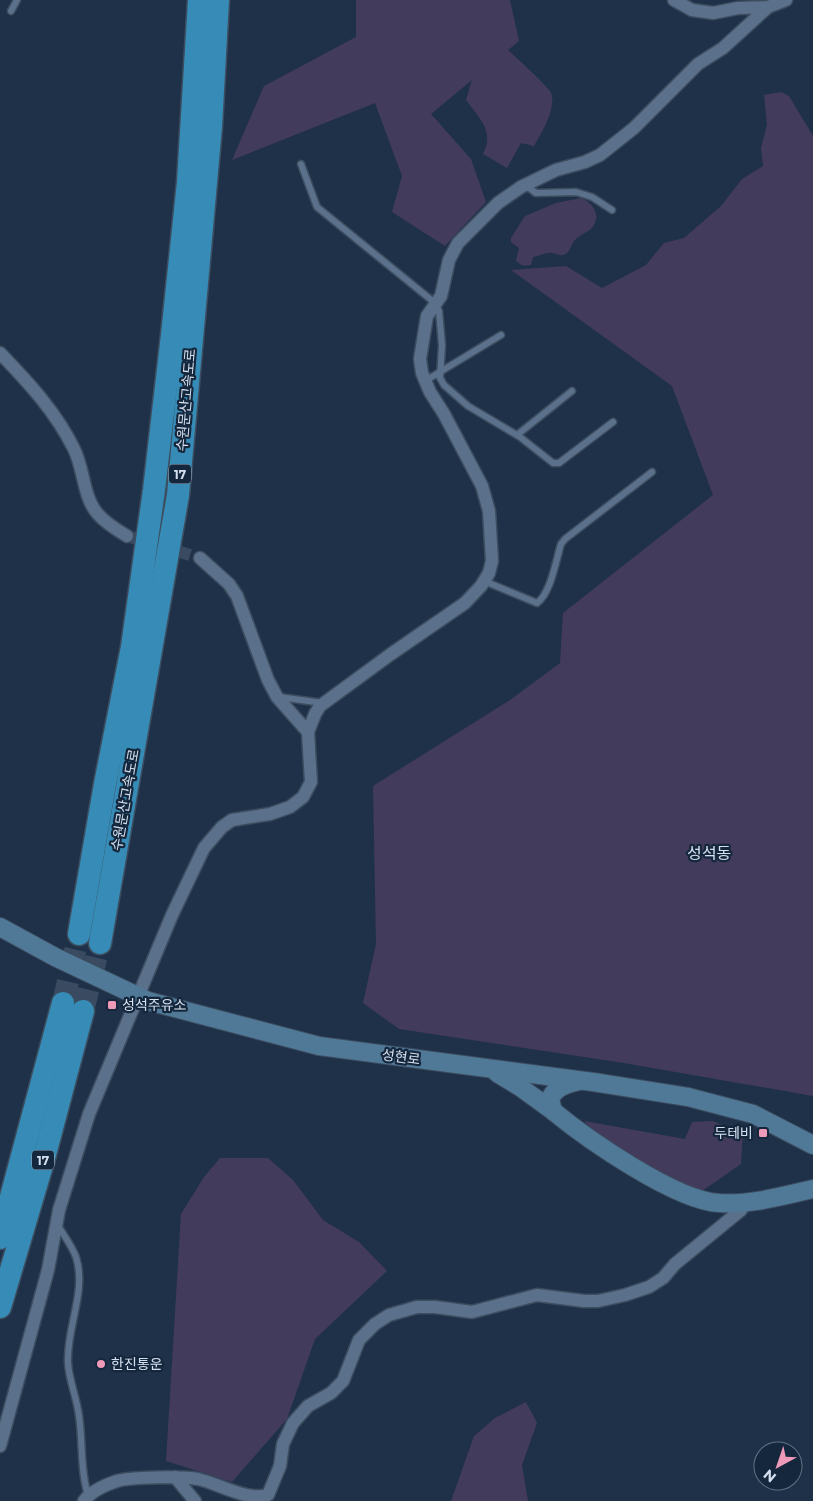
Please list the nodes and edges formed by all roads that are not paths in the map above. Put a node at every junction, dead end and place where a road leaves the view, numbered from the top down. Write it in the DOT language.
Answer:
graph roads {
  1 [pos="17,0"];
  2 [pos="199,0"];
  3 [pos="218,0"];
  4 [pos="674,0"];
  5 [pos="786,0"];
  6 [pos="768,6"];
  7 [pos="11,11"];
  8 [pos="301,164"];
  9 [pos="525,185"];
  10 [pos="612,210"];
  11 [pos="434,304"];
  12 [pos="501,336"];
  13 [pos="0,353"];
  14 [pos="441,371"];
  15 [pos="425,381"];
  16 [pos="572,391"];
  17 [pos="613,422"];
  18 [pos="516,435"];
  19 [pos="652,472"];
  20 [pos="127,536"];
  21 [pos="200,558"];
  22 [pos="484,581"];
  23 [pos="276,696"];
  24 [pos="324,703"];
  25 [pos="308,732"];
  26 [pos="0,927"];
  27 [pos="79,934"];
  28 [pos="100,944"];
  29 [pos="137,996"];
  30 [pos="490,1069"];
  31 [pos="579,1081"];
  32 [pos="553,1111"];
  33 [pos="813,1146"];
  34 [pos="813,1189"];
  35 [pos="745,1202"];
  36 [pos="57,1222"];
  37 [pos="0,1238"];
  38 [pos="0,1307"];
  39 [pos="0,1446"];
  40 [pos="175,1478"];
  41 [pos="86,1498"];
  42 [pos="195,1501"];
  1 -- 7 [label="lane"];
  2 -- 27 [label="highway, 수원문산고속도로 / 17"];
  3 -- 28 [label="highway, 수원문산고속도로 / 17"];
  4 -- 6 [label="street"];
  5 -- 6 [label="street"];
  6 -- 9 [label="street"];
  8 -- 11 [label="lane"];
  9 -- 10 [label="lane"];
  9 -- 11 [label="street"];
  11 -- 14 [label="lane"];
  11 -- 15 [label="street"];
  12 -- 14 [label="lane"];
  13 -- 20 [label="street"];
  14 -- 15 [label="lane"];
  14 -- 18 [label="lane"];
  15 -- 22 [label="street"];
  16 -- 18 [label="lane"];
  17 -- 18 [label="lane"];
  19 -- 22 [label="lane"];
  21 -- 23 [label="street"];
  22 -- 24 [label="street"];
  23 -- 24 [label="lane"];
  23 -- 25 [label="street"];
  24 -- 25 [label="street"];
  25 -- 29 [label="street"];
  26 -- 29 [label="main road, 성현로"];
  29 -- 30 [label="main road, 성현로"];
  29 -- 36 [label="street"];
  30 -- 31 [label="main road, 성현로"];
  30 -- 32 [label="main road"];
  31 -- 32 [label="main road"];
  31 -- 33 [label="main road, 성현로"];
  32 -- 35 [label="main road"];
  34 -- 35 [label="main road"];
  35 -- 40 [label="street"];
  36 -- 39 [label="street"];
  36 -- 41 [label="lane"];
  37 -- 38 [label="highway, 17"];
  40 -- 41 [label="street"];
  40 -- 42 [label="street"];
}
